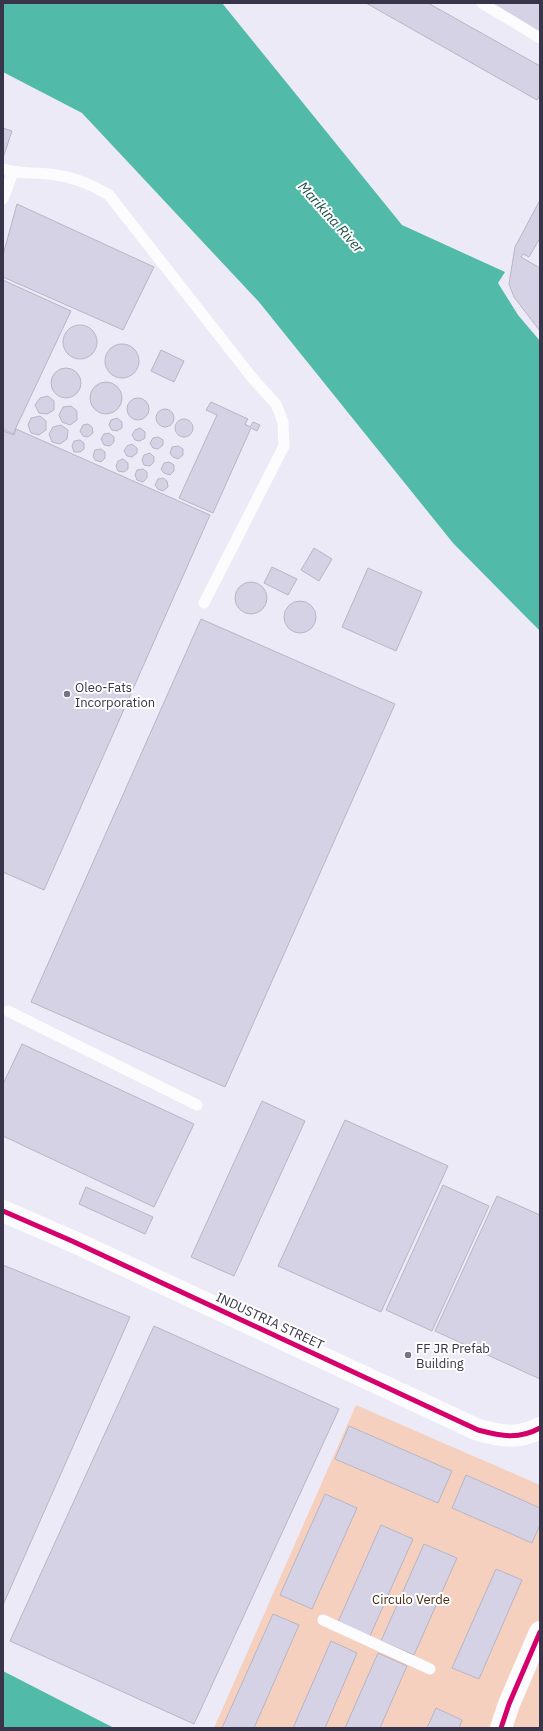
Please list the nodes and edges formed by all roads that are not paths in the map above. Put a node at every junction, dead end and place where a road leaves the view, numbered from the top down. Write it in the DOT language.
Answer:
graph roads {
  1 [pos="482,3"];
  2 [pos="540,38"];
  3 [pos="8,170"];
  4 [pos="3,199"];
  5 [pos="204,603"];
  6 [pos="8,1011"];
  7 [pos="197,1105"];
  8 [pos="3,1211"];
  9 [pos="537,1435"];
  10 [pos="323,1620"];
  11 [pos="540,1632"];
  12 [pos="430,1669"];
  13 [pos="501,1728"];
  1 -- 2 [label="lane"];
  3 -- 4 [label="lane"];
  3 -- 5 [label="lane"];
  6 -- 7 [label="lane"];
  8 -- 9 [label="street, INDUSTRIA STREET"];
  10 -- 12 [label="lane"];
  11 -- 13 [label="street"];
}
